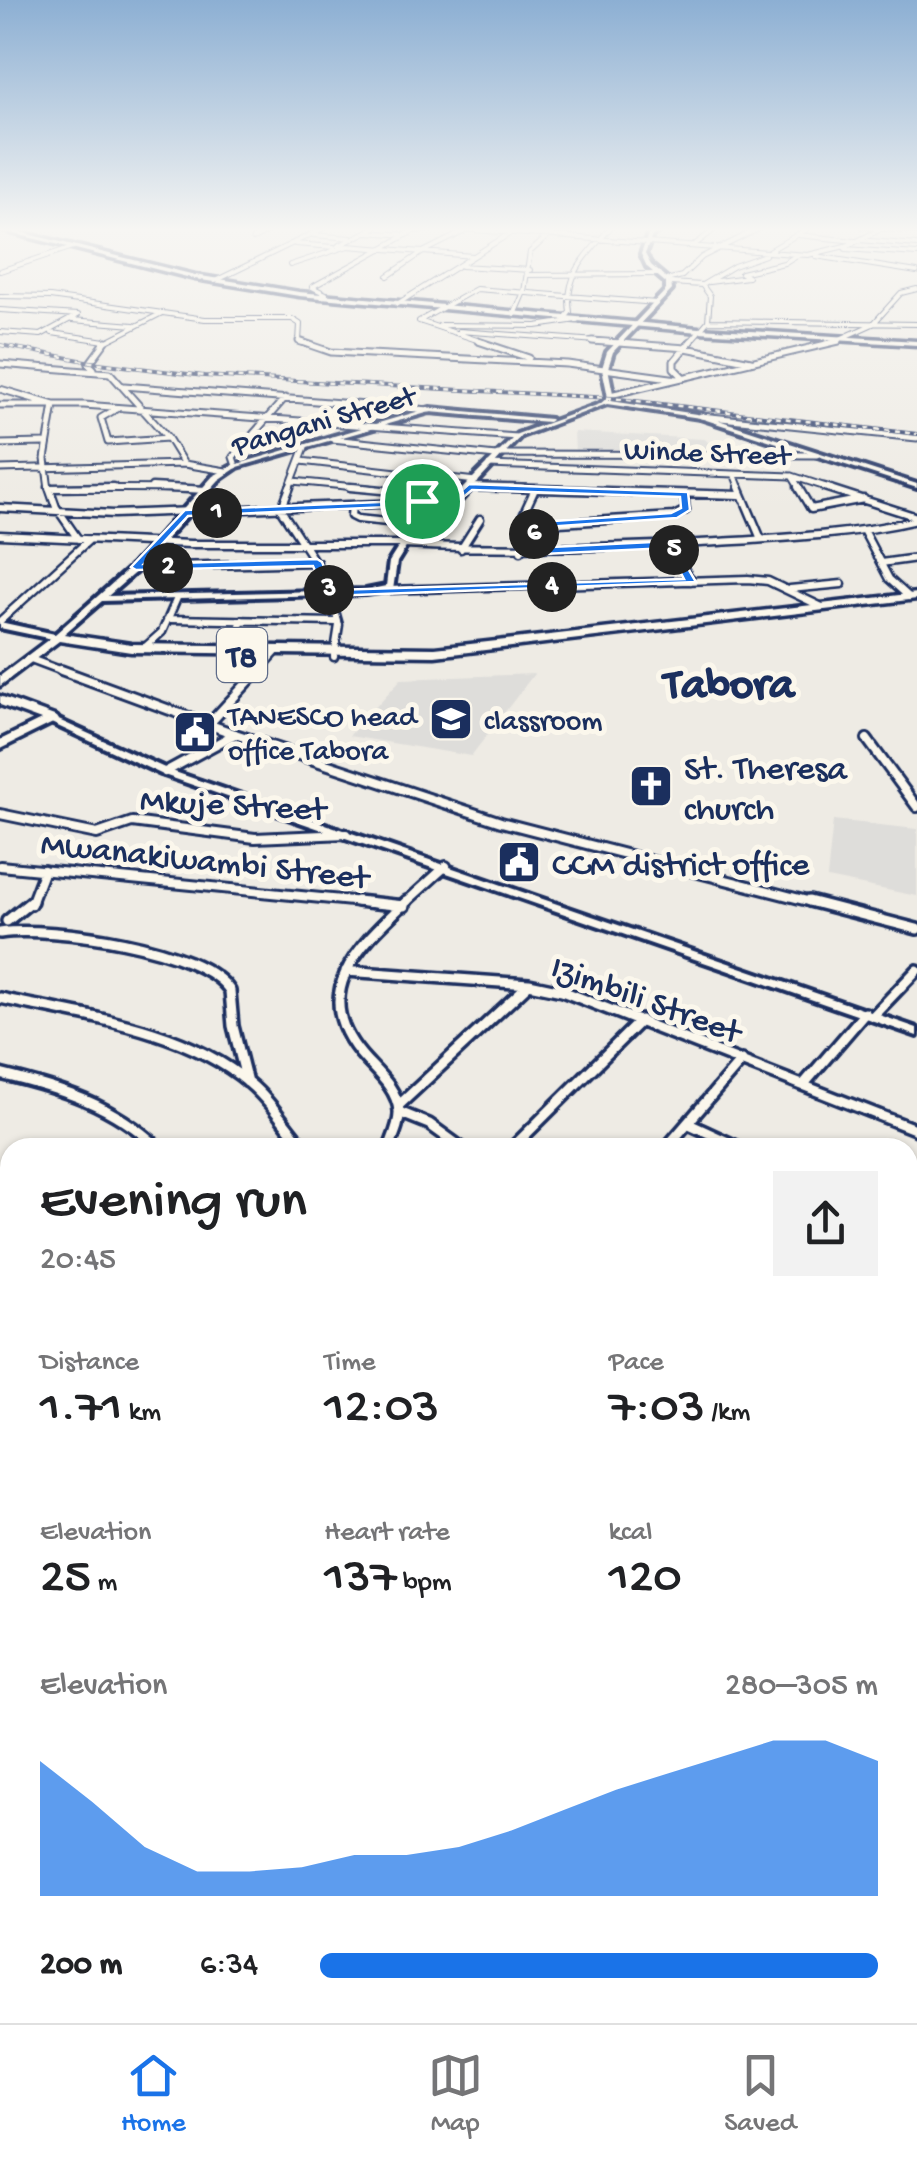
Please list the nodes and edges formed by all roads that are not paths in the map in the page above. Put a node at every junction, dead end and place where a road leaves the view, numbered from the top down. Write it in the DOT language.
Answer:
graph roads {
  1 [pos="69,321"];
  2 [pos="91,321"];
  3 [pos="147,321"];
  4 [pos="295,321"];
  5 [pos="423,321"];
  6 [pos="568,321"];
  7 [pos="592,321"];
  8 [pos="638,321"];
  9 [pos="708,321"];
  10 [pos="721,321"];
  11 [pos="873,321"];
  12 [pos="917,324"];
  13 [pos="140,325"];
  14 [pos="425,325"];
  15 [pos="634,325"];
  16 [pos="869,326"];
  17 [pos="699,330"];
  18 [pos="0,332"];
  19 [pos="49,332"];
  20 [pos="451,332"];
  21 [pos="844,340"];
  22 [pos="105,341"];
  23 [pos="617,343"];
  24 [pos="917,343"];
  25 [pos="686,348"];
  26 [pos="535,362"];
  27 [pos="755,362"];
  28 [pos="0,364"];
  29 [pos="94,368"];
  30 [pos="604,368"];
  31 [pos="680,378"];
  32 [pos="126,388"];
  33 [pos="0,389"];
  34 [pos="285,398"];
  35 [pos="609,398"];
  36 [pos="54,404"];
  37 [pos="0,405"];
  38 [pos="118,408"];
  39 [pos="142,410"];
  40 [pos="430,410"];
  41 [pos="701,416"];
  42 [pos="268,418"];
  43 [pos="551,420"];
  44 [pos="372,426"];
  45 [pos="517,437"];
  46 [pos="168,438"];
  47 [pos="917,438"];
  48 [pos="332,439"];
  49 [pos="44,443"];
  50 [pos="0,444"];
  51 [pos="305,446"];
  52 [pos="497,455"];
  53 [pos="817,455"];
  54 [pos="300,461"];
  55 [pos="184,464"];
  56 [pos="489,464"];
  57 [pos="236,466"];
  58 [pos="44,467"];
  59 [pos="0,468"];
  60 [pos="226,470"];
  61 [pos="735,476"];
  62 [pos="792,476"];
  63 [pos="293,481"];
  64 [pos="472,484"];
  65 [pos="917,486"];
  66 [pos="50,488"];
  67 [pos="535,489"];
  68 [pos="206,490"];
  69 [pos="684,494"];
  70 [pos="740,496"];
  71 [pos="457,499"];
  72 [pos="865,499"];
  73 [pos="352,505"];
  74 [pos="0,508"];
  75 [pos="281,510"];
  76 [pos="56,513"];
  77 [pos="185,513"];
  78 [pos="917,519"];
  79 [pos="480,520"];
  80 [pos="547,523"];
  81 [pos="428,526"];
  82 [pos="863,530"];
  83 [pos="0,535"];
  84 [pos="78,539"];
  85 [pos="761,539"];
  86 [pos="89,540"];
  87 [pos="302,542"];
  88 [pos="158,543"];
  89 [pos="672,544"];
  90 [pos="404,545"];
  91 [pos="462,548"];
  92 [pos="522,552"];
  93 [pos="917,558"];
  94 [pos="317,562"];
  95 [pos="881,564"];
  96 [pos="136,567"];
  97 [pos="691,582"];
  98 [pos="842,584"];
  99 [pos="386,590"];
  100 [pos="787,590"];
  101 [pos="330,593"];
  102 [pos="913,596"];
  103 [pos="177,598"];
  104 [pos="100,599"];
  105 [pos="822,607"];
  106 [pos="170,620"];
  107 [pos="242,620"];
  108 [pos="336,622"];
  109 [pos="0,623"];
  110 [pos="48,647"];
  111 [pos="144,648"];
  112 [pos="231,650"];
  113 [pos="276,653"];
  114 [pos="334,654"];
  115 [pos="0,682"];
  116 [pos="0,700"];
  117 [pos="52,720"];
  118 [pos="210,724"];
  119 [pos="235,734"];
  120 [pos="866,739"];
  121 [pos="0,745"];
  122 [pos="164,772"];
  123 [pos="917,807"];
  124 [pos="0,814"];
  125 [pos="350,834"];
  126 [pos="0,866"];
  127 [pos="446,866"];
  128 [pos="44,870"];
  129 [pos="404,906"];
  130 [pos="0,912"];
  131 [pos="5,929"];
  132 [pos="917,929"];
  133 [pos="346,970"];
  134 [pos="917,970"];
  135 [pos="529,984"];
  136 [pos="0,998"];
  137 [pos="869,1014"];
  138 [pos="641,1020"];
  139 [pos="917,1032"];
  140 [pos="742,1060"];
  141 [pos="0,1074"];
  142 [pos="247,1082"];
  143 [pos="804,1084"];
  144 [pos="399,1109"];
  145 [pos="689,1124"];
  146 [pos="917,1130"];
  147 [pos="149,1138"];
  148 [pos="296,1138"];
  149 [pos="392,1138"];
  150 [pos="448,1138"];
  151 [pos="522,1138"];
  152 [pos="676,1138"];
  153 [pos="719,1138"];
  1 -- 19 [label="street"];
  2 -- 13 [label="street"];
  3 -- 13 [label="street"];
  4 -- 26 [label="street"];
  5 -- 14 [label="street"];
  6 -- 14 [label="street"];
  7 -- 15 [label="highway"];
  8 -- 15 [label="street"];
  9 -- 17 [label="street"];
  10 -- 16 [label="street"];
  11 -- 16 [label="street"];
  12 -- 16 [label="street"];
  13 -- 22 [label="street"];
  14 -- 20 [label="street"];
  15 -- 17 [label="highway"];
  15 -- 23 [label="street"];
  16 -- 21 [label="street"];
  17 -- 21 [label="highway"];
  17 -- 25 [label="street"];
  18 -- 19 [label="street"];
  19 -- 22 [label="street"];
  20 -- 23 [label="street"];
  20 -- 26 [label="street"];
  21 -- 24 [label="highway"];
  21 -- 27 [label="street"];
  22 -- 29 [label="street"];
  23 -- 25 [label="street"];
  23 -- 30 [label="street"];
  25 -- 27 [label="street"];
  25 -- 31 [label="street"];
  26 -- 30 [label="street"];
  27 -- 31 [label="street"];
  28 -- 29 [label="street"];
  29 -- 32 [label="street"];
  30 -- 31 [label="street"];
  30 -- 35 [label="street"];
  31 -- 35 [label="street"];
  32 -- 34 [label="street"];
  32 -- 39 [label="street"];
  33 -- 36 [label="street"];
  34 -- 40 [label="street"];
  34 -- 42 [label="street"];
  35 -- 41 [label="street"];
  35 -- 43 [label="street"];
  36 -- 37 [label="street"];
  36 -- 38 [label="street"];
  36 -- 49 [label="street"];
  38 -- 39 [label="street"];
  38 -- 46 [label="street"];
  39 -- 42 [label="street"];
  39 -- 46 [label="street"];
  40 -- 43 [label="street, Pangani Street"];
  40 -- 44 [label="street, Pangani Street"];
  41 -- 47 [label="street"];
  41 -- 53 [label="street"];
  42 -- 44 [label="street"];
  42 -- 57 [label="street"];
  43 -- 45 [label="street"];
  44 -- 45 [label="street"];
  44 -- 48 [label="street, Pangani Street"];
  45 -- 52 [label="street"];
  46 -- 55 [label="street"];
  48 -- 51 [label="street, Pangani Street"];
  48 -- 52 [label="street"];
  49 -- 50 [label="street"];
  49 -- 58 [label="street"];
  51 -- 54 [label="street"];
  51 -- 57 [label="street, Pangani Street"];
  52 -- 53 [label="street"];
  52 -- 56 [label="street"];
  53 -- 65 [label="street"];
  54 -- 63 [label="street"];
  54 -- 64 [label="street"];
  55 -- 58 [label="street"];
  55 -- 60 [label="street"];
  56 -- 61 [label="street, Winde Street"];
  56 -- 64 [label="street"];
  57 -- 60 [label="street, Pangani Street"];
  58 -- 59 [label="street"];
  58 -- 66 [label="street"];
  60 -- 68 [label="street, Pangani Street"];
  61 -- 62 [label="street, Winde Street"];
  61 -- 70 [label="street"];
  62 -- 72 [label="street, Winde Street"];
  62 -- 72 [label="street"];
  63 -- 71 [label="street"];
  63 -- 75 [label="street"];
  64 -- 67 [label="street"];
  64 -- 71 [label="street"];
  66 -- 68 [label="street"];
  66 -- 76 [label="street"];
  67 -- 69 [label="street"];
  67 -- 80 [label="street"];
  68 -- 77 [label="street, Pangani Street"];
  69 -- 70 [label="street"];
  69 -- 80 [label="street"];
  70 -- 85 [label="street"];
  71 -- 73 [label="street"];
  71 -- 81 [label="street"];
  72 -- 78 [label="street, Winde Street"];
  73 -- 75 [label="street"];
  73 -- 81 [label="street"];
  74 -- 76 [label="street"];
  75 -- 77 [label="street"];
  75 -- 87 [label="street"];
  76 -- 77 [label="street"];
  76 -- 84 [label="street"];
  77 -- 88 [label="street, Pangani Street"];
  78 -- 82 [label="street"];
  79 -- 91 [label="street"];
  80 -- 92 [label="street"];
  81 -- 90 [label="street"];
  82 -- 85 [label="street"];
  82 -- 95 [label="street"];
  83 -- 84 [label="street"];
  84 -- 86 [label="street"];
  85 -- 89 [label="street"];
  86 -- 88 [label="street"];
  86 -- 109 [label="street"];
  87 -- 88 [label="street"];
  87 -- 90 [label="street"];
  87 -- 94 [label="street"];
  88 -- 96 [label="street, Pangani Street"];
  89 -- 92 [label="street"];
  89 -- 97 [label="street"];
  90 -- 91 [label="street"];
  90 -- 99 [label="street"];
  91 -- 92 [label="street"];
  93 -- 95 [label="street"];
  94 -- 96 [label="street"];
  94 -- 101 [label="street"];
  95 -- 102 [label="street"];
  96 -- 104 [label="street, Pangani Street"];
  97 -- 99 [label="street"];
  97 -- 100 [label="street"];
  98 -- 100 [label="street"];
  99 -- 101 [label="street"];
  100 -- 105 [label="street"];
  101 -- 103 [label="street"];
  101 -- 108 [label="street"];
  102 -- 105 [label="highway, T8"];
  103 -- 104 [label="street"];
  103 -- 106 [label="street"];
  104 -- 110 [label="street, Pangani Street"];
  105 -- 114 [label="highway, T8"];
  106 -- 107 [label="street"];
  106 -- 111 [label="street"];
  107 -- 108 [label="street"];
  107 -- 112 [label="street"];
  108 -- 114 [label="street"];
  109 -- 110 [label="street"];
  110 -- 111 [label="highway, T8"];
  110 -- 113 [label="highway, T8"];
  110 -- 115 [label="highway"];
  110 -- 118 [label="street"];
  111 -- 112 [label="highway, T8"];
  112 -- 113 [label="highway, T8"];
  113 -- 114 [label="highway, T8"];
  113 -- 118 [label="street"];
  116 -- 117 [label="highway"];
  117 -- 121 [label="highway"];
  117 -- 122 [label="street"];
  118 -- 119 [label="street"];
  119 -- 122 [label="street"];
  119 -- 132 [label="street"];
  120 -- 123 [label="street"];
  122 -- 125 [label="street"];
  124 -- 125 [label="street, Mkuje Street"];
  125 -- 127 [label="street"];
  126 -- 128 [label="street, Mwanakiwambi Street"];
  127 -- 129 [label="street"];
  127 -- 137 [label="street"];
  128 -- 129 [label="street, Mwanakiwambi Street"];
  128 -- 131 [label="street"];
  129 -- 133 [label="street"];
  130 -- 131 [label="street"];
  131 -- 142 [label="street"];
  133 -- 135 [label="street, Izimbili Street"];
  133 -- 144 [label="street"];
  134 -- 137 [label="street"];
  135 -- 138 [label="street, Izimbili Street"];
  135 -- 144 [label="street"];
  136 -- 142 [label="street"];
  137 -- 139 [label="street"];
  137 -- 143 [label="street"];
  138 -- 140 [label="street, Izimbili Street"];
  138 -- 151 [label="street"];
  140 -- 143 [label="street, Izimbili Street"];
  140 -- 145 [label="street"];
  141 -- 147 [label="street"];
  142 -- 148 [label="street"];
  143 -- 146 [label="street, Izimbili Street"];
  144 -- 149 [label="street"];
  144 -- 150 [label="street"];
  145 -- 152 [label="street"];
  145 -- 153 [label="street"];
}
